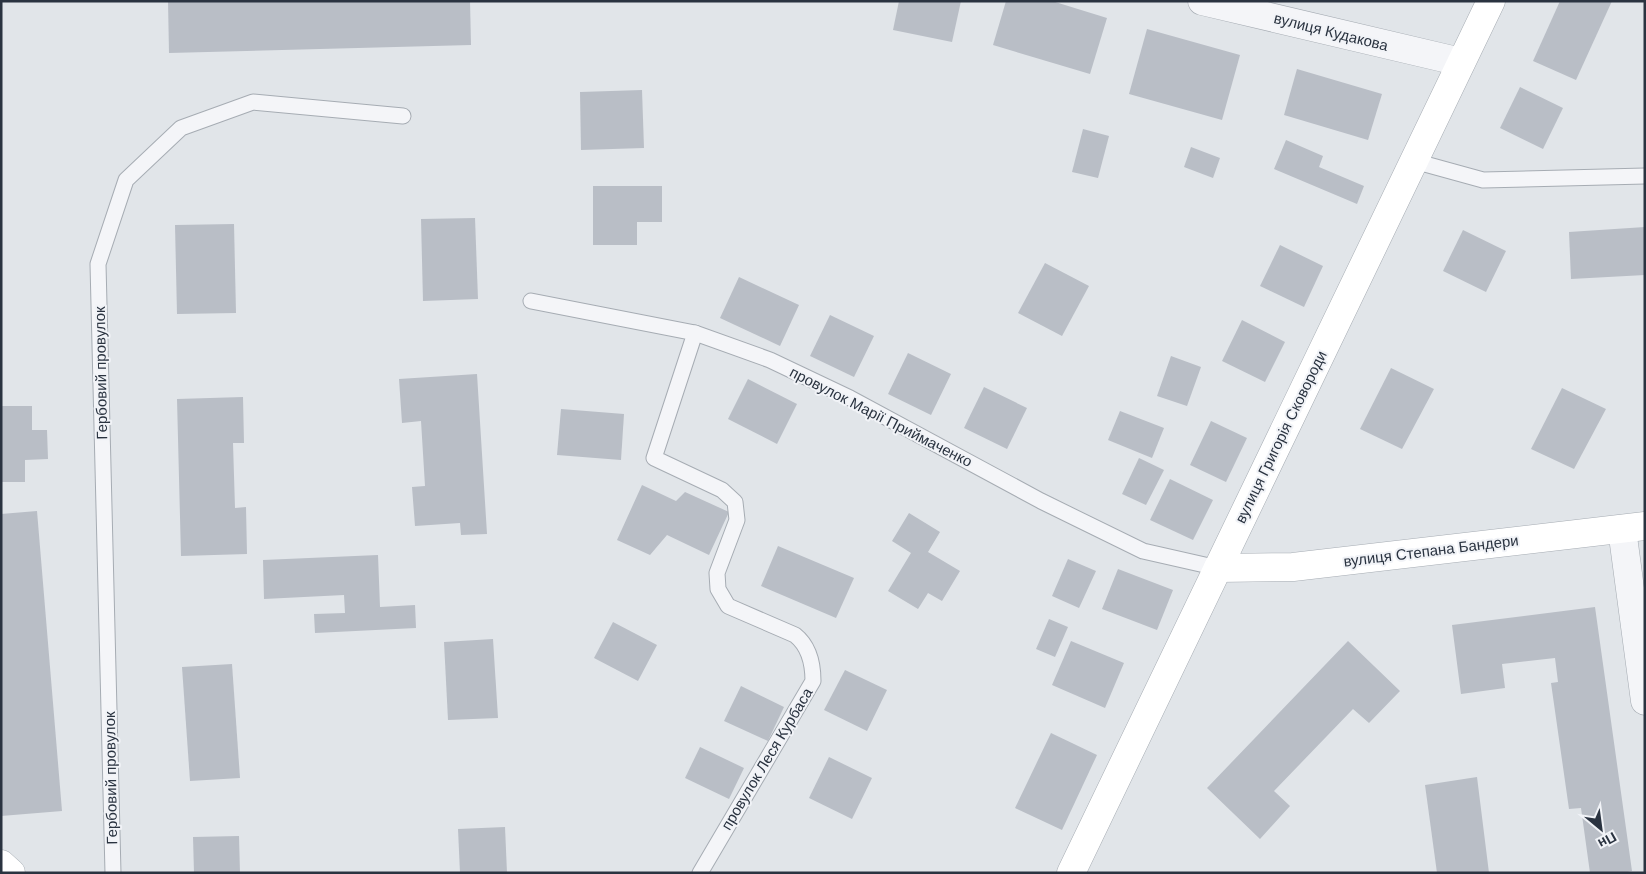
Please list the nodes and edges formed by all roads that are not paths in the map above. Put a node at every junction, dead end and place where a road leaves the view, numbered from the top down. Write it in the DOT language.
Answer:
graph roads {
  1 [pos="1202,1"];
  2 [pos="1491,1"];
  3 [pos="1461,62"];
  4 [pos="403,116"];
  5 [pos="1414,161"];
  6 [pos="1645,176"];
  7 [pos="531,301"];
  8 [pos="696,333"];
  9 [pos="1634,528"];
  10 [pos="1218,568"];
  11 [pos="1645,701"];
  12 [pos="1,864"];
  13 [pos="11,873"];
  14 [pos="113,873"];
  15 [pos="700,873"];
  16 [pos="1071,873"];
  1 -- 3 [label="street, вулиця Кудакова"];
  2 -- 3 [label="street, вулиця Григорія Сковороди"];
  3 -- 5 [label="street, вулиця Григорія Сковороди"];
  4 -- 14 [label="lane, Гербовий провулок"];
  5 -- 6 [label="lane"];
  5 -- 10 [label="street, вулиця Григорія Сковороди"];
  7 -- 8 [label="lane, провулок Марії Приймаченко"];
  8 -- 10 [label="lane, провулок Марії Приймаченко"];
  8 -- 15 [label="lane, провулок Леся Курбаса"];
  9 -- 10 [label="street, вулиця Степана Бандери"];
  9 -- 11 [label="street"];
  10 -- 16 [label="street, вулиця Григорія Сковороди"];
  12 -- 13 [label="street"];
}
